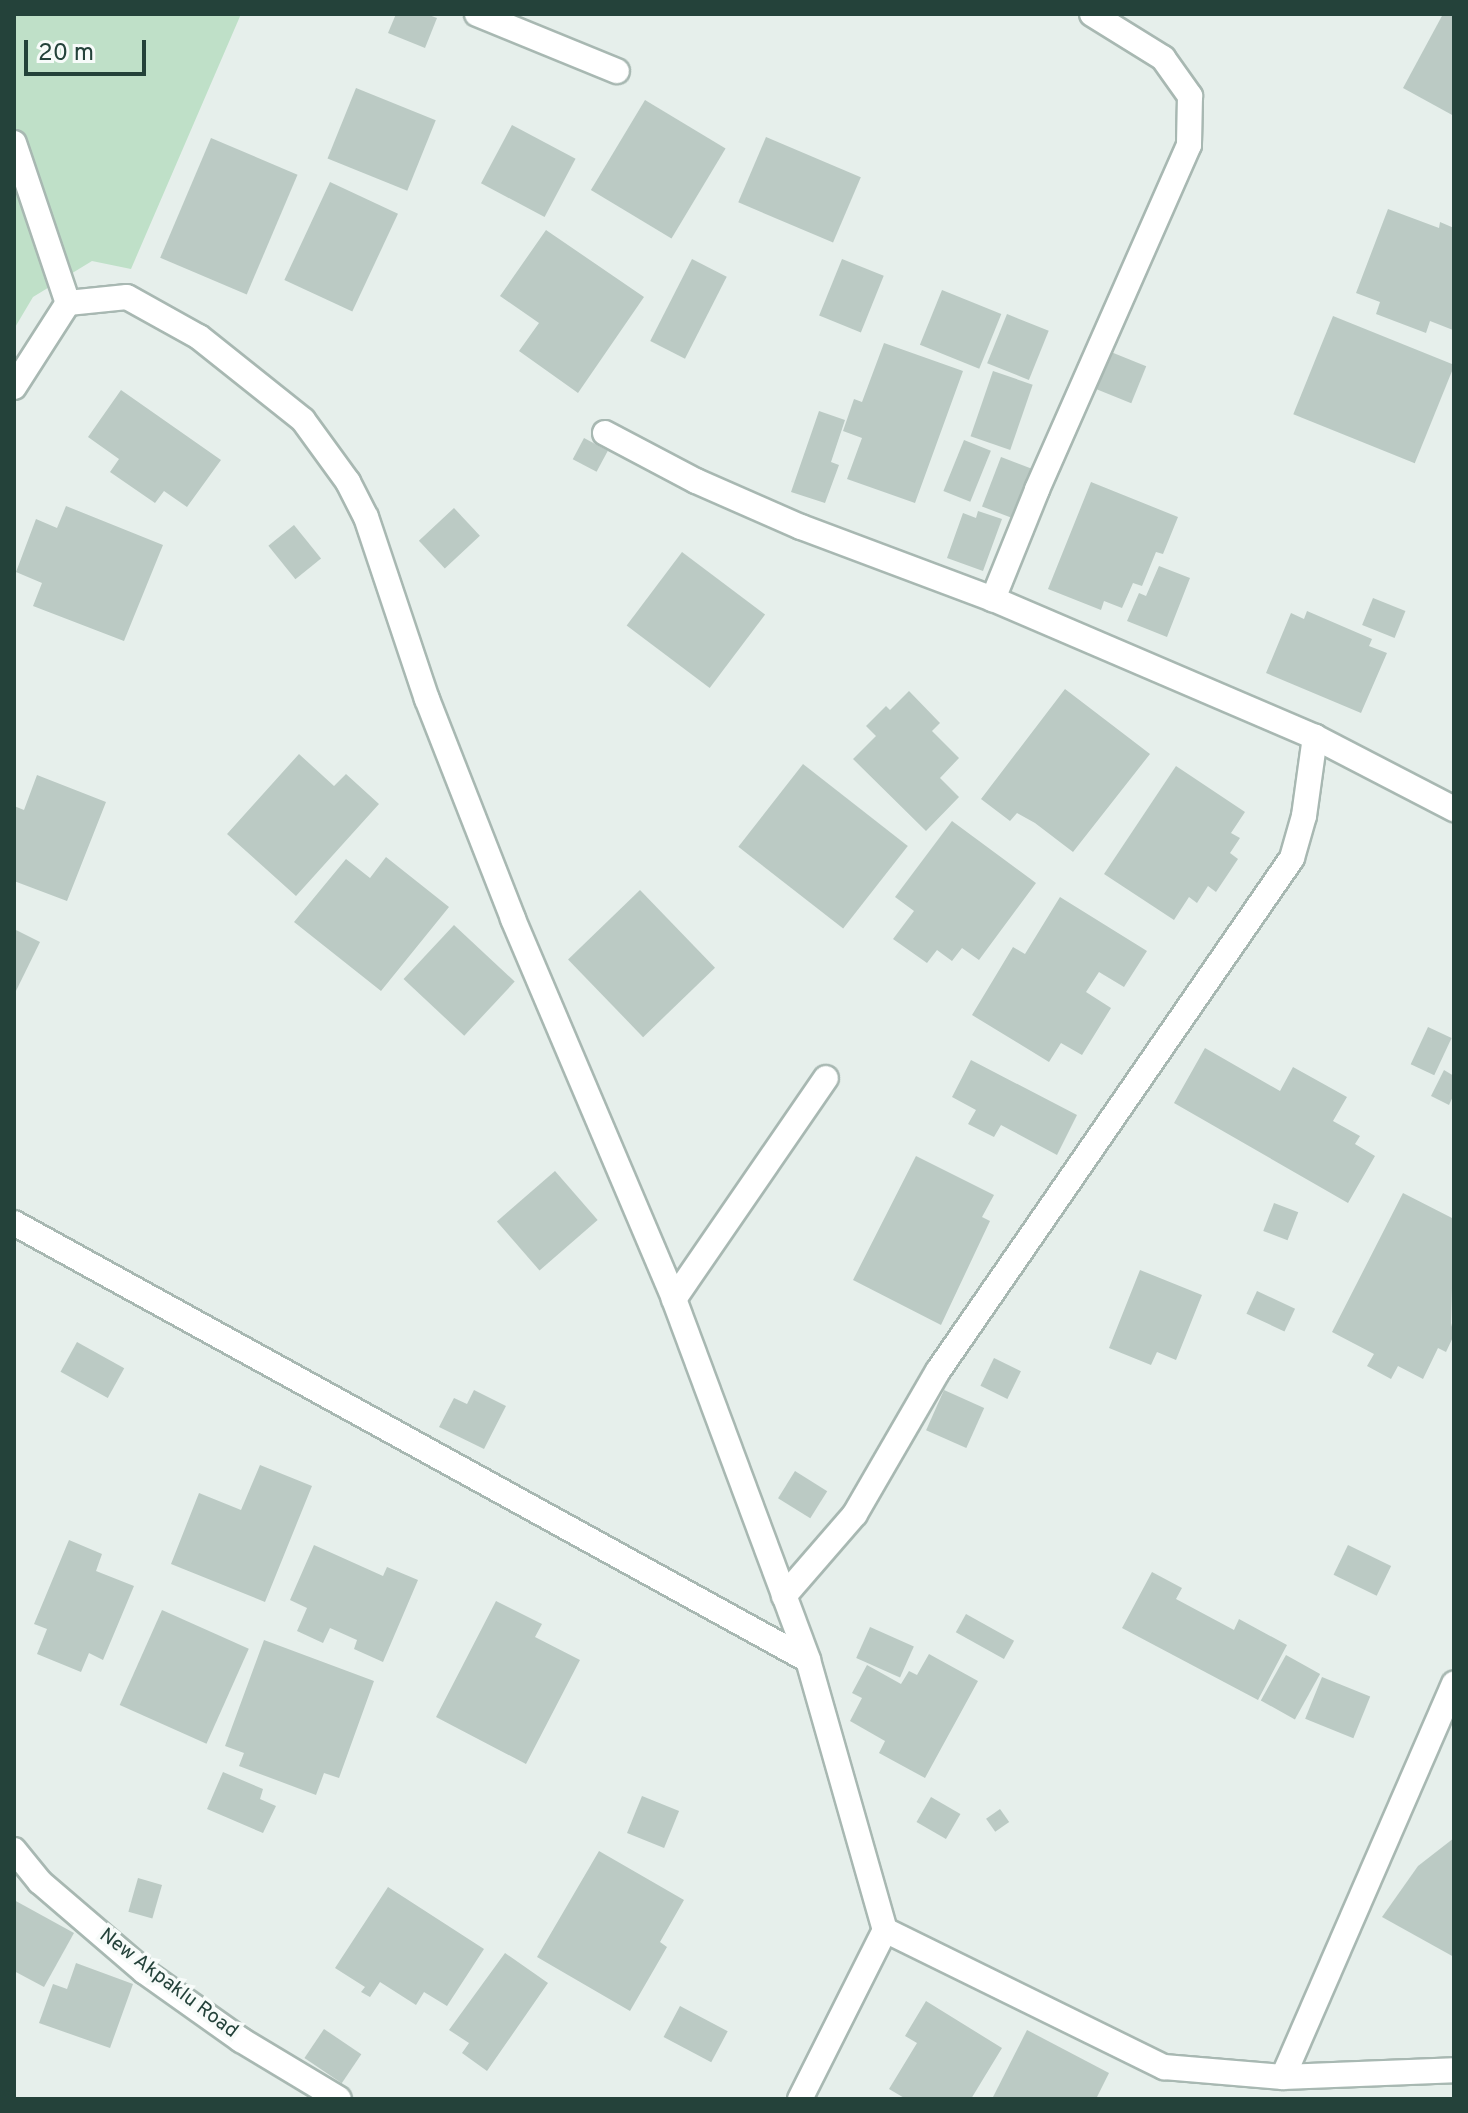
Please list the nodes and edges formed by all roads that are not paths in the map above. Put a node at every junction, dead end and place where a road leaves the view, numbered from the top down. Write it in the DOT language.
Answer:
graph roads {
  1 [pos="477,14"];
  2 [pos="1092,14"];
  3 [pos="617,71"];
  4 [pos="14,143"];
  5 [pos="68,303"];
  6 [pos="14,387"];
  7 [pos="605,433"];
  8 [pos="993,599"];
  9 [pos="1315,737"];
  10 [pos="1454,809"];
  11 [pos="826,1078"];
  12 [pos="14,1223"];
  13 [pos="674,1299"];
  14 [pos="784,1596"];
  15 [pos="808,1660"];
  16 [pos="1454,1684"];
  17 [pos="14,1850"];
  18 [pos="885,1930"];
  19 [pos="1454,2070"];
  20 [pos="1283,2077"];
  21 [pos="339,2099"];
  22 [pos="800,2099"];
  1 -- 3 [label="street"];
  2 -- 8 [label="street"];
  4 -- 5 [label="street"];
  5 -- 6 [label="street"];
  5 -- 13 [label="street"];
  7 -- 8 [label="street"];
  8 -- 9 [label="street"];
  9 -- 10 [label="street"];
  9 -- 14 [label="street"];
  11 -- 13 [label="street"];
  12 -- 15 [label="street"];
  13 -- 14 [label="street"];
  14 -- 15 [label="street"];
  15 -- 18 [label="street"];
  16 -- 20 [label="street"];
  17 -- 21 [label="street, New Akpaklu Road"];
  18 -- 20 [label="street"];
  18 -- 22 [label="street"];
  19 -- 20 [label="street"];
}
